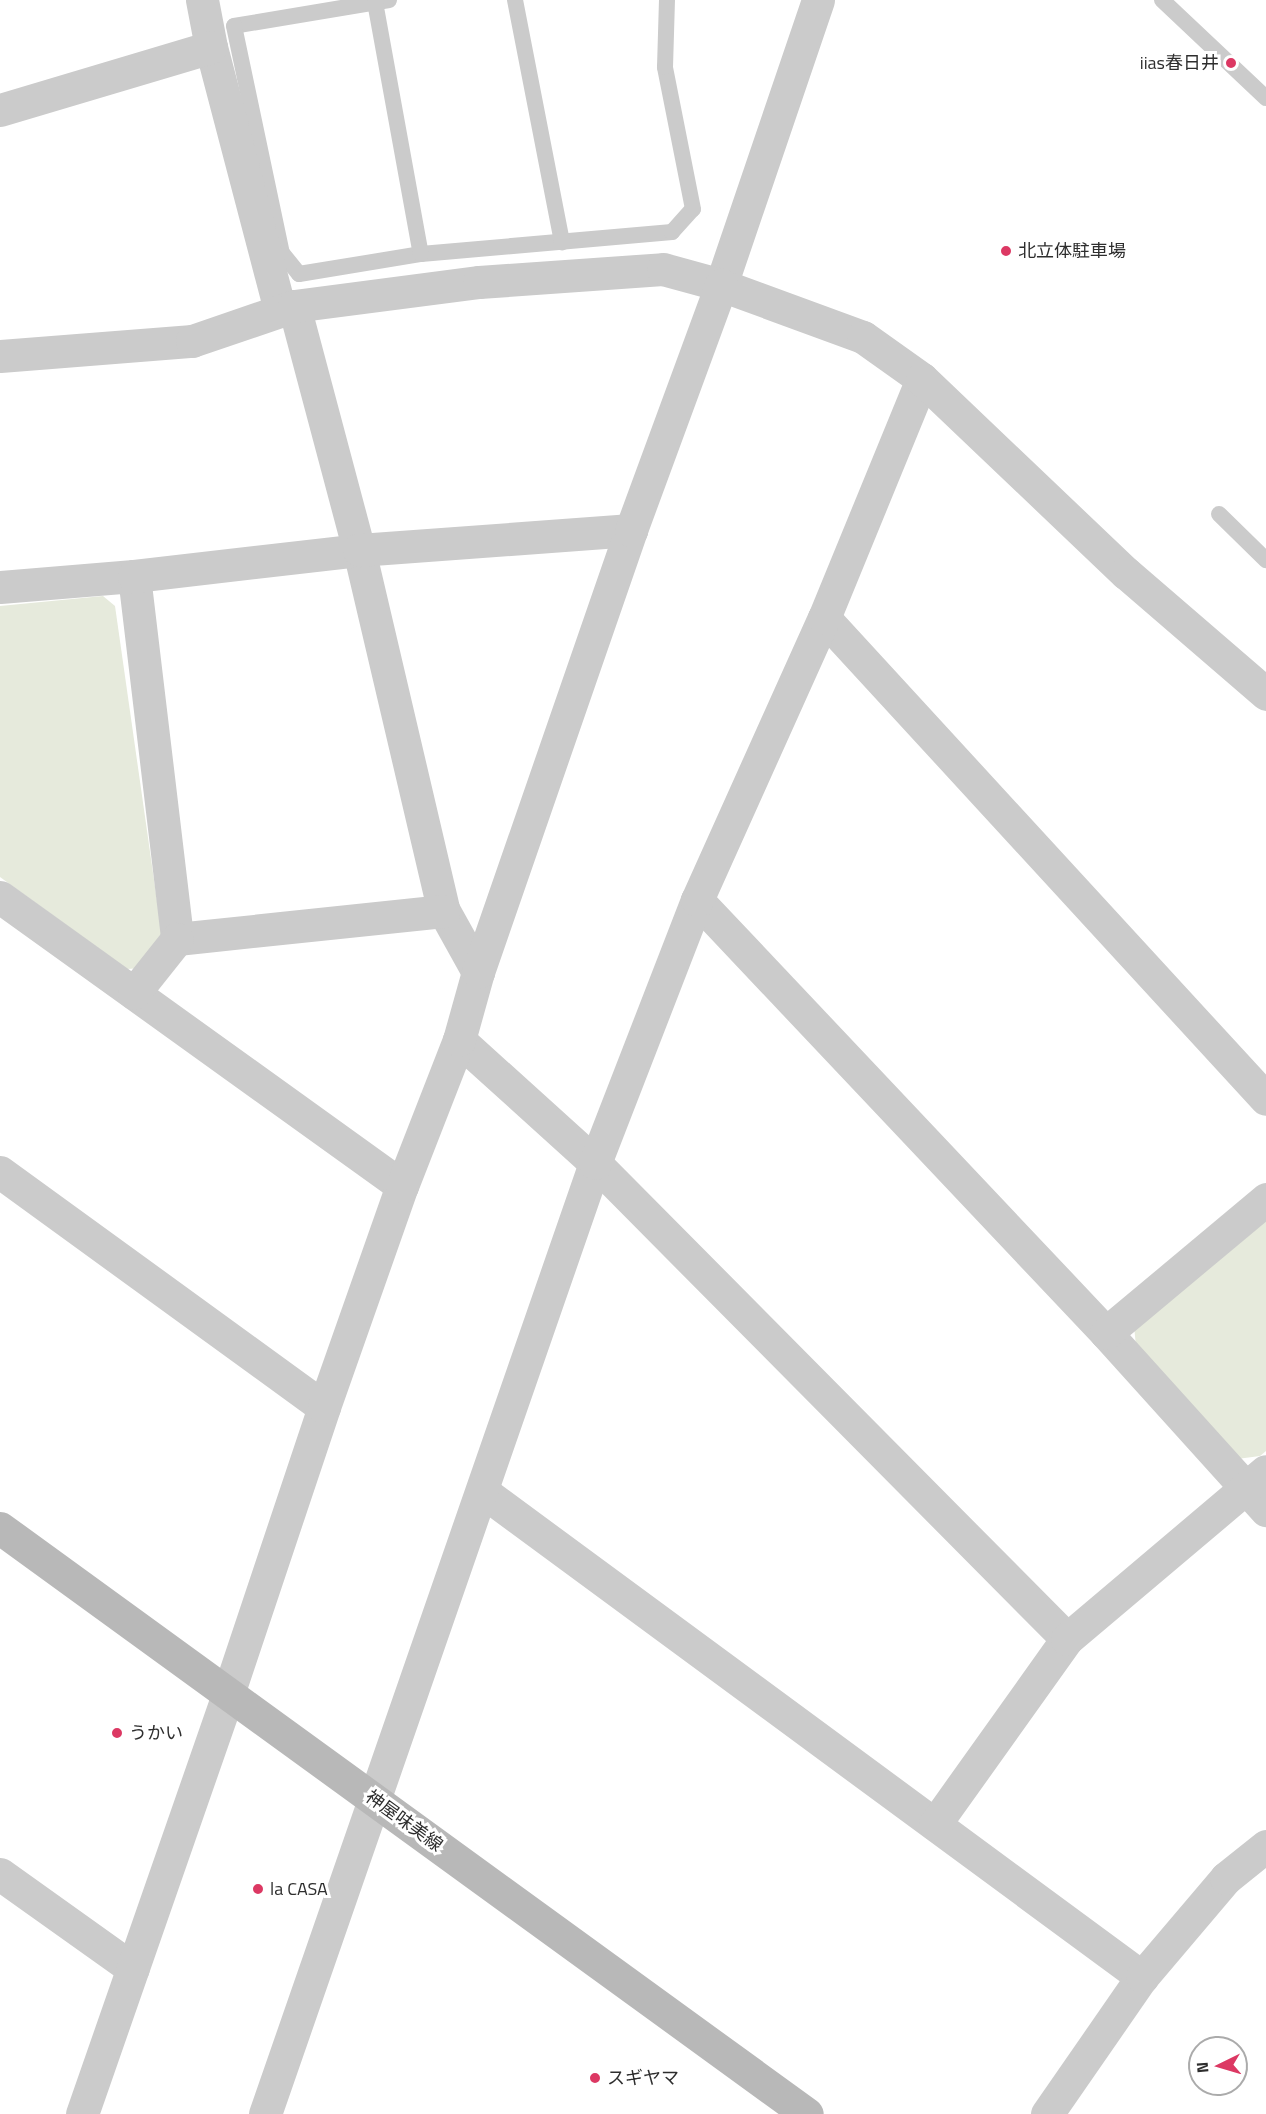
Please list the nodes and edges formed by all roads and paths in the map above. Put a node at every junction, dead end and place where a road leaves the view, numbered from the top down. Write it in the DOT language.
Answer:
graph roads {
  1 [pos="202,0"];
  2 [pos="515,0"];
  3 [pos="666,0"];
  4 [pos="818,0"];
  5 [pos="1162,0"];
  6 [pos="382,1"];
  7 [pos="211,47"];
  8 [pos="1266,98"];
  9 [pos="2,107"];
  10 [pos="562,242"];
  11 [pos="421,254"];
  12 [pos="721,285"];
  13 [pos="287,308"];
  14 [pos="0,356"];
  15 [pos="922,379"];
  16 [pos="1219,514"];
  17 [pos="631,530"];
  18 [pos="359,550"];
  19 [pos="1266,560"];
  20 [pos="134,576"];
  21 [pos="0,587"];
  22 [pos="824,618"];
  23 [pos="1266,694"];
  24 [pos="0,897"];
  25 [pos="698,900"];
  26 [pos="444,911"];
  27 [pos="177,939"];
  28 [pos="477,972"];
  29 [pos="134,993"];
  30 [pos="459,1040"];
  31 [pos="1266,1100"];
  32 [pos="595,1162"];
  33 [pos="0,1172"];
  34 [pos="402,1186"];
  35 [pos="1266,1199"];
  36 [pos="1106,1333"];
  37 [pos="324,1407"];
  38 [pos="1259,1490"];
  39 [pos="482,1491"];
  40 [pos="0,1528"];
  41 [pos="1067,1639"];
  42 [pos="228,1694"];
  43 [pos="376,1801"];
  44 [pos="935,1824"];
  45 [pos="1266,1846"];
  46 [pos="0,1874"];
  47 [pos="133,1969"];
  48 [pos="1142,1977"];
  49 [pos="82,2114"];
  50 [pos="265,2114"];
  51 [pos="807,2114"];
  52 [pos="1047,2114"];
  1 -- 7 [label="street"];
  2 -- 10 [label="lane"];
  3 -- 10 [label="lane"];
  4 -- 12 [label="street"];
  5 -- 8 [label="lane"];
  6 -- 11 [label="lane"];
  6 -- 11 [label="lane"];
  7 -- 9 [label="street"];
  7 -- 13 [label="street"];
  10 -- 11 [label="lane"];
  12 -- 13 [label="street"];
  12 -- 15 [label="street"];
  12 -- 17 [label="street"];
  13 -- 14 [label="street"];
  13 -- 18 [label="street"];
  15 -- 22 [label="street"];
  15 -- 23 [label="street"];
  16 -- 19 [label="lane"];
  17 -- 18 [label="street"];
  17 -- 28 [label="street"];
  18 -- 20 [label="street"];
  18 -- 26 [label="street"];
  20 -- 21 [label="street"];
  20 -- 27 [label="street"];
  22 -- 25 [label="street"];
  22 -- 31 [label="street"];
  24 -- 29 [label="street"];
  25 -- 32 [label="street"];
  25 -- 36 [label="street"];
  26 -- 27 [label="street"];
  26 -- 28 [label="street"];
  27 -- 29 [label="street"];
  28 -- 30 [label="street"];
  29 -- 34 [label="street"];
  30 -- 32 [label="street"];
  30 -- 34 [label="street"];
  32 -- 39 [label="street"];
  32 -- 41 [label="street"];
  33 -- 37 [label="street"];
  34 -- 37 [label="street"];
  35 -- 36 [label="street"];
  36 -- 38 [label="street"];
  37 -- 42 [label="street"];
  38 -- 41 [label="street"];
  39 -- 43 [label="street"];
  39 -- 44 [label="street"];
  40 -- 42 [label="main road, 神屋味美線"];
  41 -- 44 [label="street"];
  42 -- 43 [label="main road, 神屋味美線"];
  42 -- 47 [label="street"];
  43 -- 50 [label="street"];
  43 -- 51 [label="main road, 神屋味美線"];
  44 -- 48 [label="street"];
  45 -- 48 [label="street"];
  46 -- 47 [label="street"];
  47 -- 49 [label="street"];
  48 -- 52 [label="street"];
}
